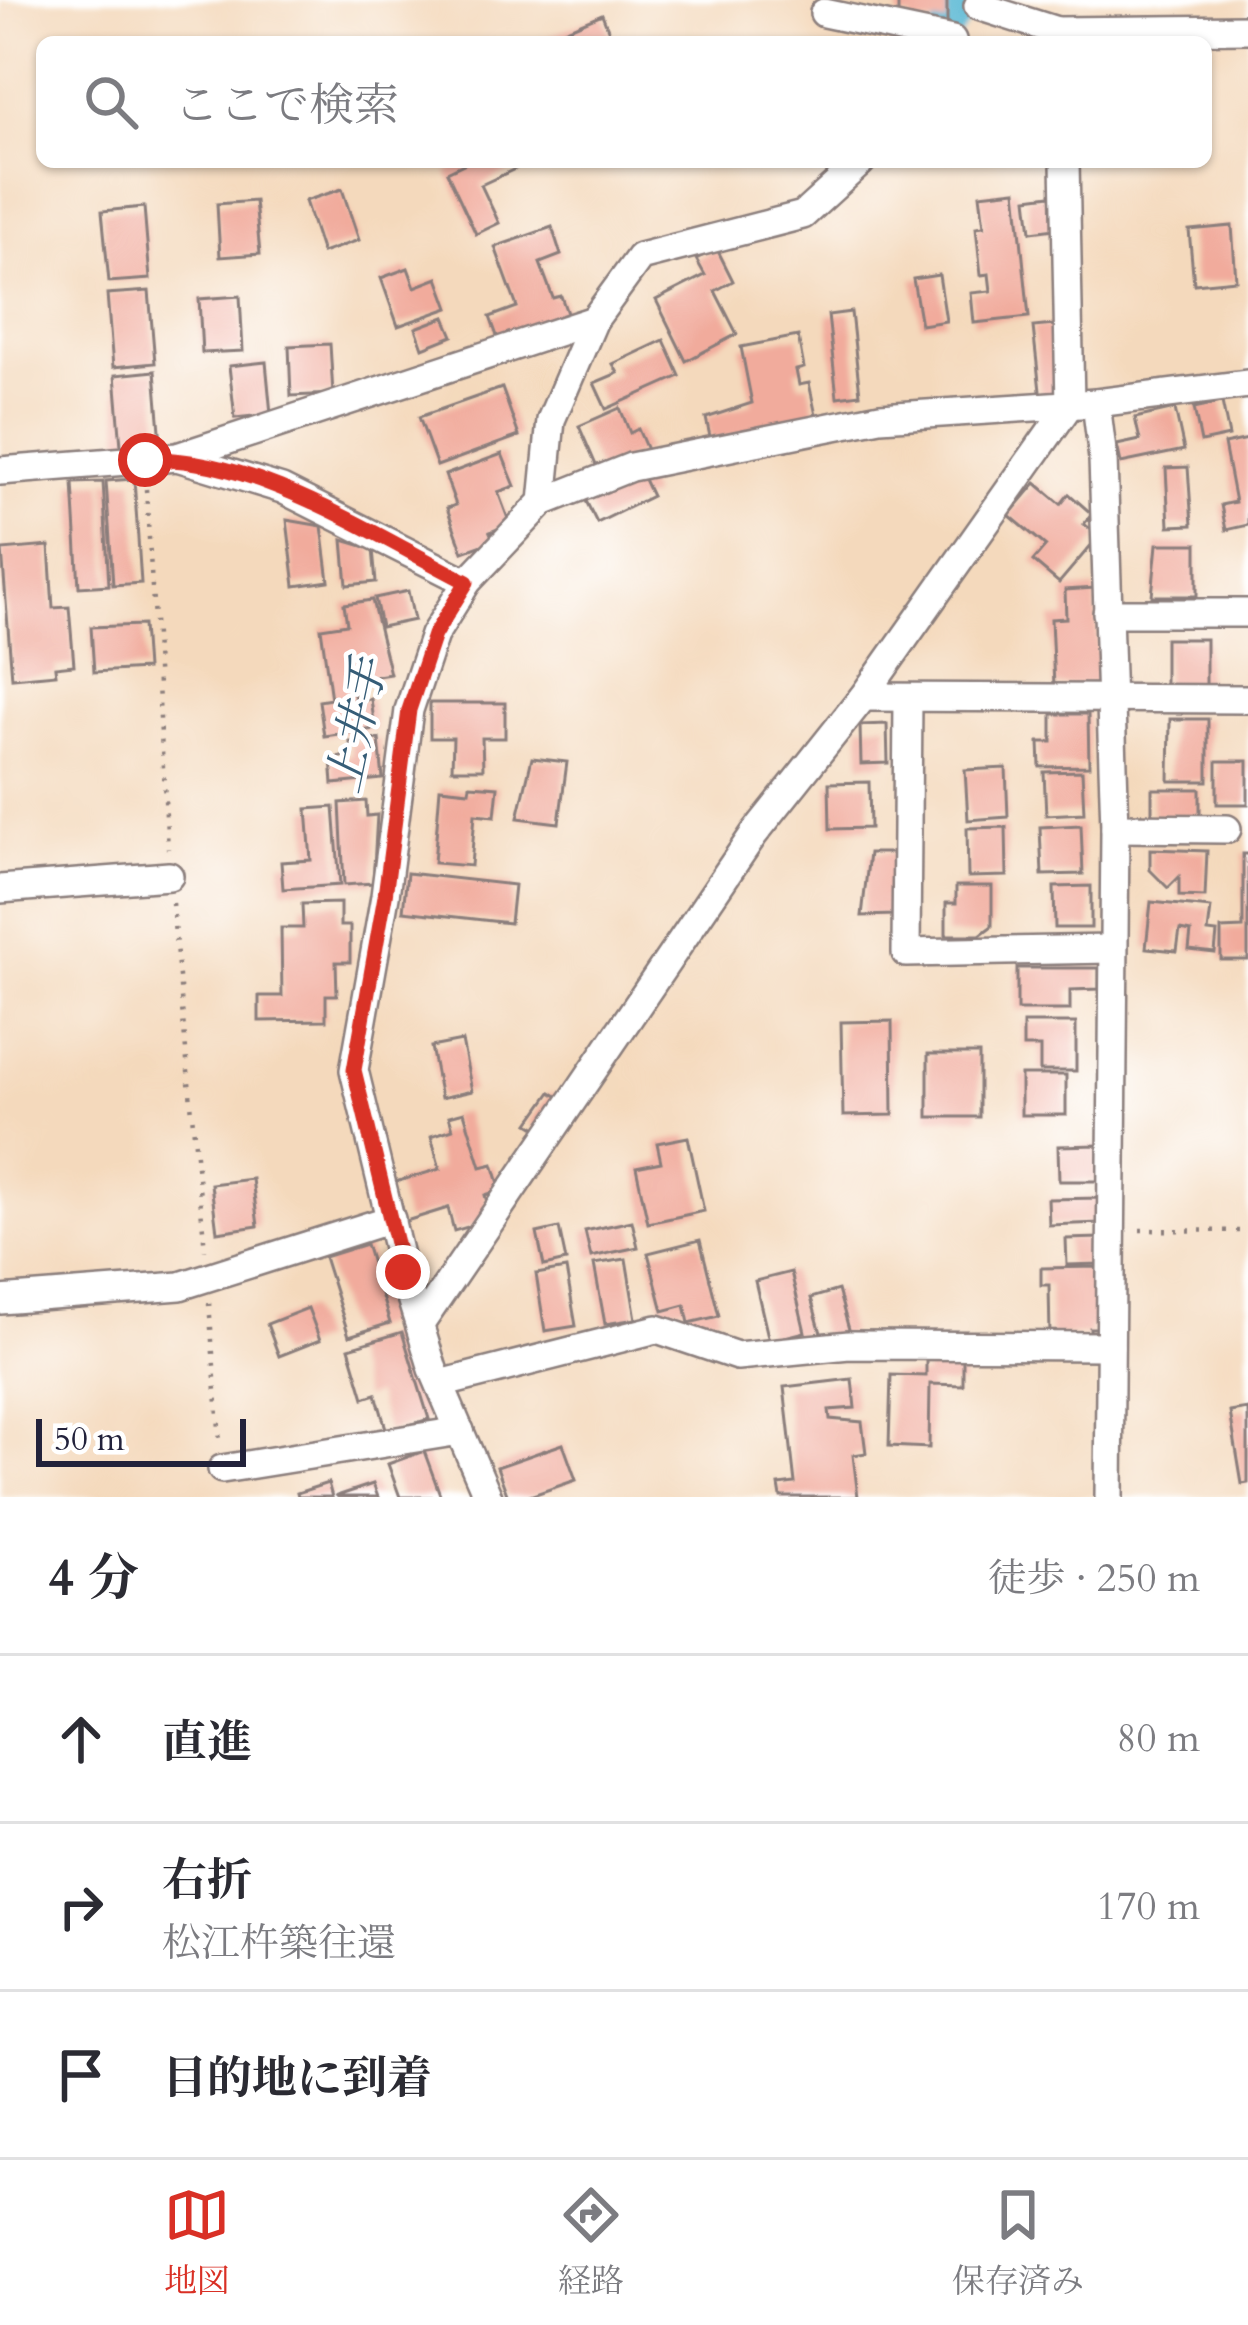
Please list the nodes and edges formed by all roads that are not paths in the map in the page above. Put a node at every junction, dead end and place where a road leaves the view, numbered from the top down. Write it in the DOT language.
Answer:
graph roads {
  1 [pos="978,3"];
  2 [pos="824,13"];
  3 [pos="1248,29"];
  4 [pos="928,36"];
  5 [pos="955,36"];
  6 [pos="1057,36"];
  7 [pos="854,168"];
  8 [pos="1066,168"];
  9 [pos="594,320"];
  10 [pos="1248,384"];
  11 [pos="1083,404"];
  12 [pos="177,457"];
  13 [pos="0,471"];
  14 [pos="543,502"];
  15 [pos="467,582"];
  16 [pos="1248,613"];
  17 [pos="1107,614"];
  18 [pos="863,697"];
  19 [pos="908,698"];
  20 [pos="1113,699"];
  21 [pos="1248,699"];
  22 [pos="1115,828"];
  23 [pos="1228,829"];
  24 [pos="169,876"];
  25 [pos="0,889"];
  26 [pos="1112,949"];
  27 [pos="391,1220"];
  28 [pos="0,1300"];
  29 [pos="421,1323"];
  30 [pos="1109,1346"];
  31 [pos="440,1384"];
  32 [pos="460,1431"];
  33 [pos="222,1469"];
  34 [pos="488,1497"];
  35 [pos="1109,1497"];
  1 -- 5 [label="street"];
  1 -- 6 [label="street"];
  2 -- 4 [label="street"];
  3 -- 6 [label="street"];
  7 -- 9 [label="street"];
  8 -- 11 [label="street"];
  9 -- 12 [label="street"];
  9 -- 14 [label="street"];
  10 -- 11 [label="street"];
  11 -- 14 [label="street"];
  11 -- 17 [label="street"];
  11 -- 18 [label="street"];
  12 -- 13 [label="street"];
  12 -- 15 [label="street"];
  14 -- 15 [label="street"];
  15 -- 27 [label="street"];
  16 -- 17 [label="street"];
  17 -- 20 [label="street"];
  18 -- 19 [label="street"];
  18 -- 29 [label="street"];
  19 -- 20 [label="street"];
  19 -- 26 [label="street"];
  20 -- 21 [label="street"];
  20 -- 22 [label="street"];
  22 -- 23 [label="street"];
  22 -- 26 [label="street"];
  24 -- 25 [label="street"];
  26 -- 30 [label="street"];
  27 -- 28 [label="street"];
  27 -- 29 [label="street"];
  29 -- 31 [label="street"];
  30 -- 31 [label="street"];
  30 -- 35 [label="street"];
  31 -- 32 [label="street"];
  32 -- 33 [label="street"];
  32 -- 34 [label="street"];
}
